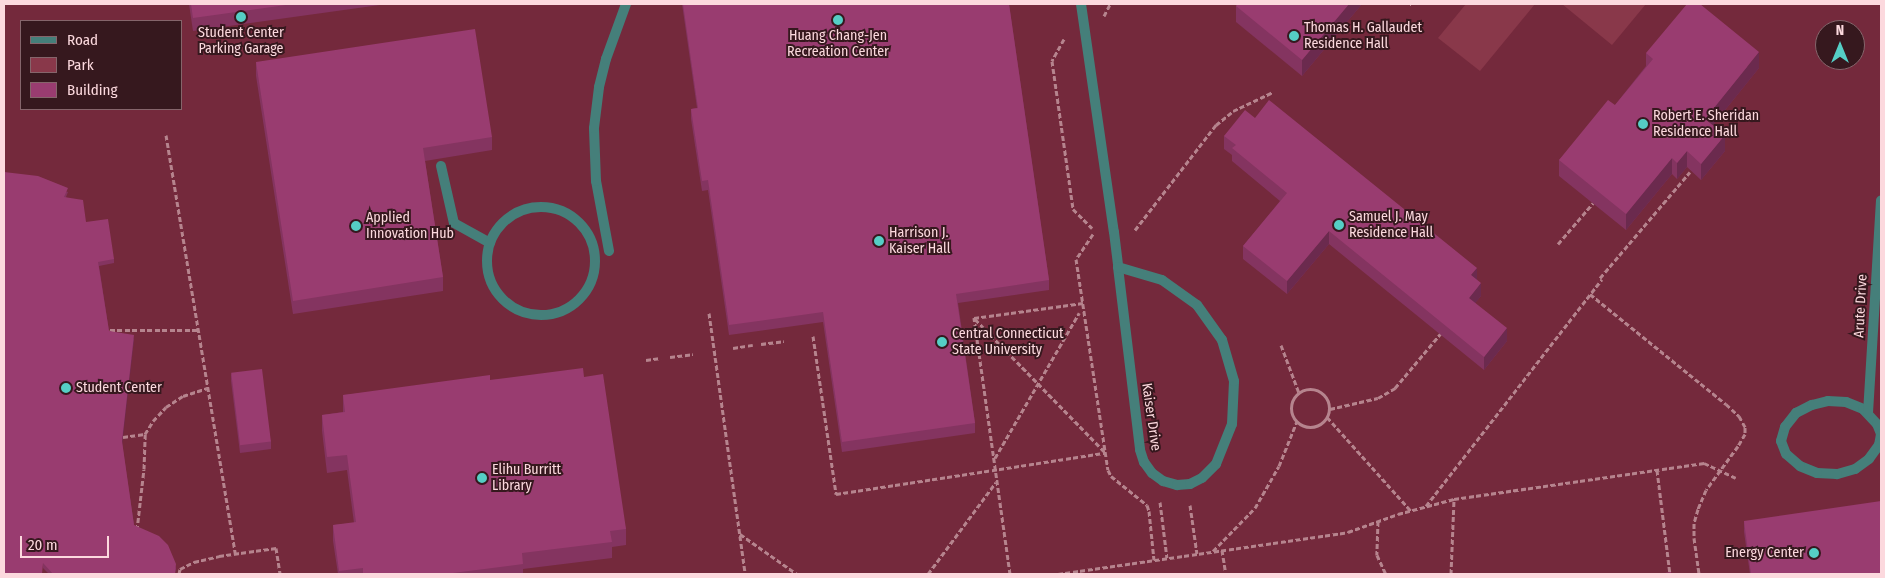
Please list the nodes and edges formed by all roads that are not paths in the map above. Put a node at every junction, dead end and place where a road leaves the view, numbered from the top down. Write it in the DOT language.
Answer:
graph roads {
  1 [pos="626,4"];
  2 [pos="1081,4"];
  3 [pos="441,166"];
  4 [pos="1881,200"];
  5 [pos="490,243"];
  6 [pos="595,252"];
  7 [pos="1118,267"];
  8 [pos="1868,414"];
  9 [pos="1877,456"];
  1 -- 6 [label="street"];
  2 -- 7 [label="street, Kaiser Drive"];
  3 -- 5 [label="street"];
  4 -- 8 [label="street, Arute Drive"];
  5 -- 6 [label="street"];
  5 -- 6 [label="street"];
  7 -- 7 [label="street, Kaiser Drive"];
  8 -- 9 [label="street"];
  8 -- 9 [label="street"];
}
